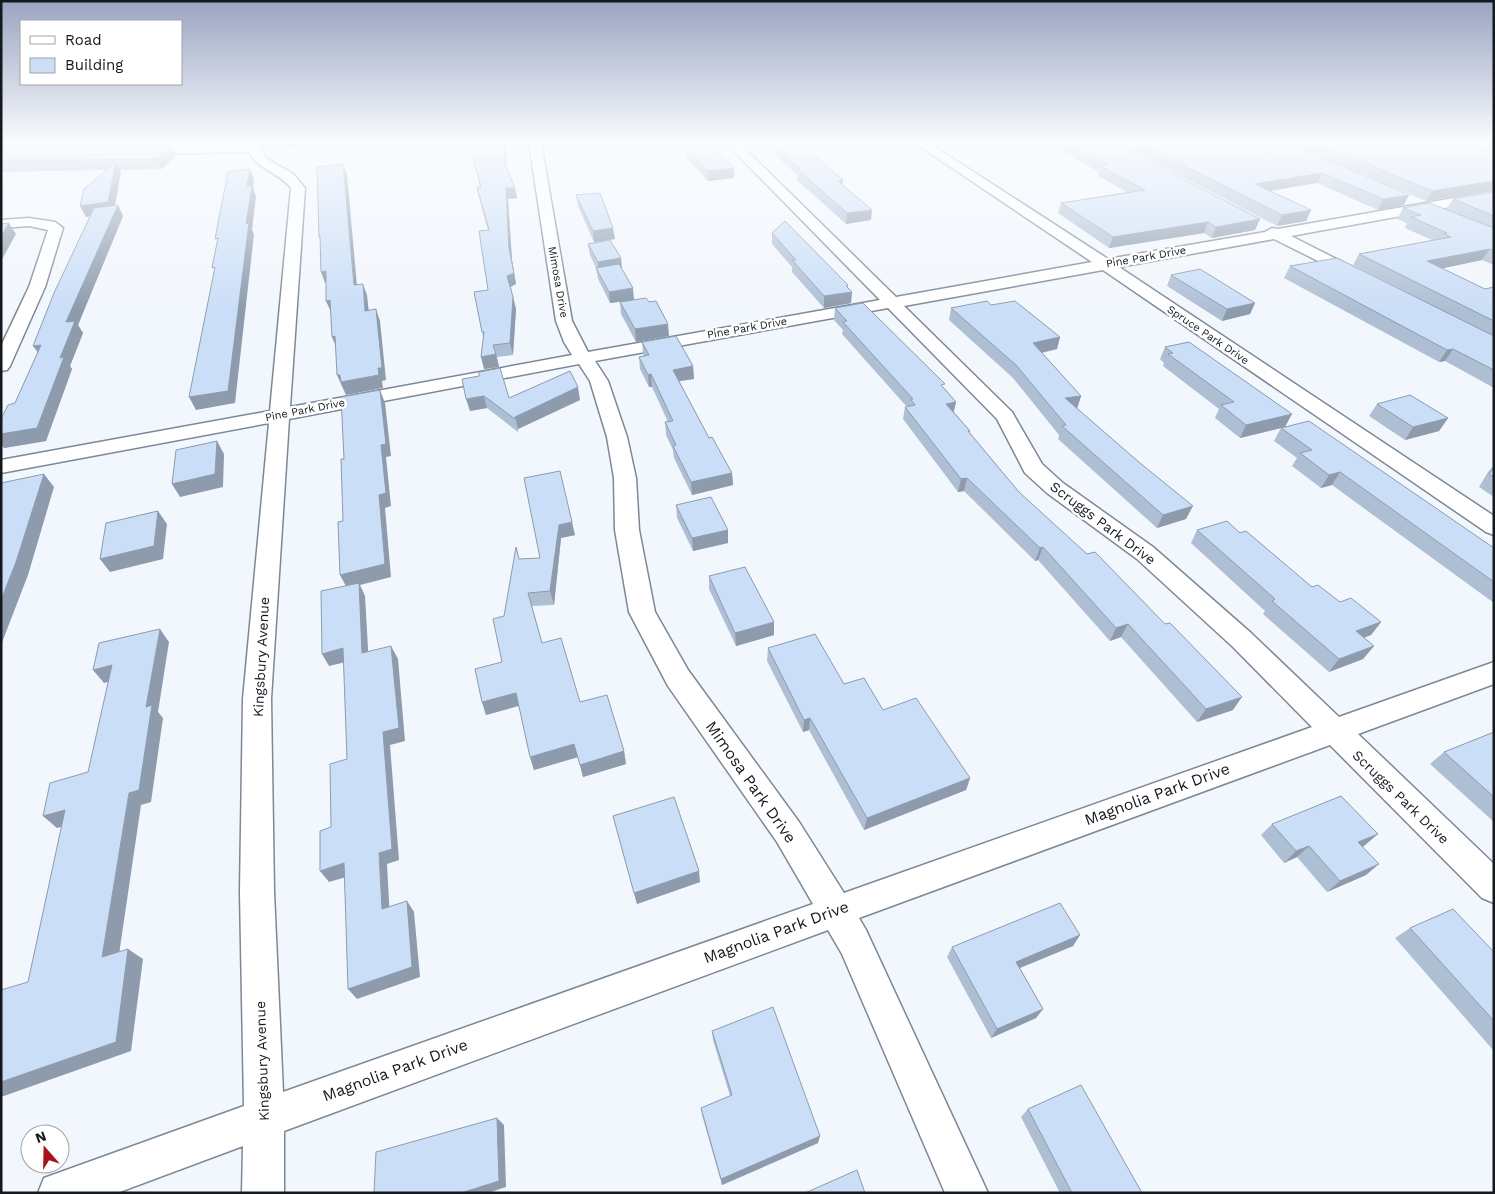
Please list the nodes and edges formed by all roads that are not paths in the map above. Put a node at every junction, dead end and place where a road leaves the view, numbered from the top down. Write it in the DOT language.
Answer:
graph roads {
  1 [pos="297,199"];
  2 [pos="544,199"];
  3 [pos="788,199"];
  4 [pos="1006,199"];
  5 [pos="1404,199"];
  6 [pos="1474,199"];
  7 [pos="1424,208"];
  8 [pos="1450,219"];
  9 [pos="1,224"];
  10 [pos="1258,225"];
  11 [pos="1276,234"];
  12 [pos="1105,264"];
  13 [pos="1372,283"];
  14 [pos="892,302"];
  15 [pos="584,358"];
  16 [pos="1,366"];
  17 [pos="279,415"];
  18 [pos="1,467"];
  19 [pos="1494,527"];
  20 [pos="1494,673"];
  21 [pos="1333,730"];
  22 [pos="1494,887"];
  23 [pos="834,910"];
  24 [pos="264,1118"];
  25 [pos="58,1193"];
  26 [pos="263,1193"];
  27 [pos="968,1193"];
  1 -- 17 [label="street, Kingsbury Avenue"];
  2 -- 15 [label="street, Mimosa Drive"];
  3 -- 14 [label="street, Scruggs Park Drive"];
  4 -- 12 [label="street, Spruce Park Drive"];
  5 -- 7 [label="street"];
  6 -- 7 [label="street, Pine Park Drive"];
  7 -- 8 [label="street"];
  7 -- 11 [label="street, Pine Park Drive"];
  9 -- 16 [label="street"];
  10 -- 11 [label="street"];
  11 -- 12 [label="street, Pine Park Drive"];
  11 -- 13 [label="street"];
  12 -- 14 [label="street, Pine Park Drive"];
  12 -- 19 [label="street, Spruce Park Drive"];
  14 -- 15 [label="street, Pine Park Drive"];
  14 -- 21 [label="street, Scruggs Park Drive"];
  15 -- 17 [label="street, Pine Park Drive"];
  15 -- 23 [label="street, Mimosa Park Drive"];
  17 -- 18 [label="street, Pine Park Drive"];
  17 -- 24 [label="street, Kingsbury Avenue"];
  20 -- 21 [label="street, Magnolia Park Drive"];
  21 -- 22 [label="street, Scruggs Park Drive"];
  21 -- 23 [label="street, Magnolia Park Drive"];
  23 -- 24 [label="street, Magnolia Park Drive"];
  23 -- 27 [label="street, Mimosa Park Drive"];
  24 -- 25 [label="street, Magnolia Park Drive"];
  24 -- 26 [label="street, Kingsbury Avenue"];
}
